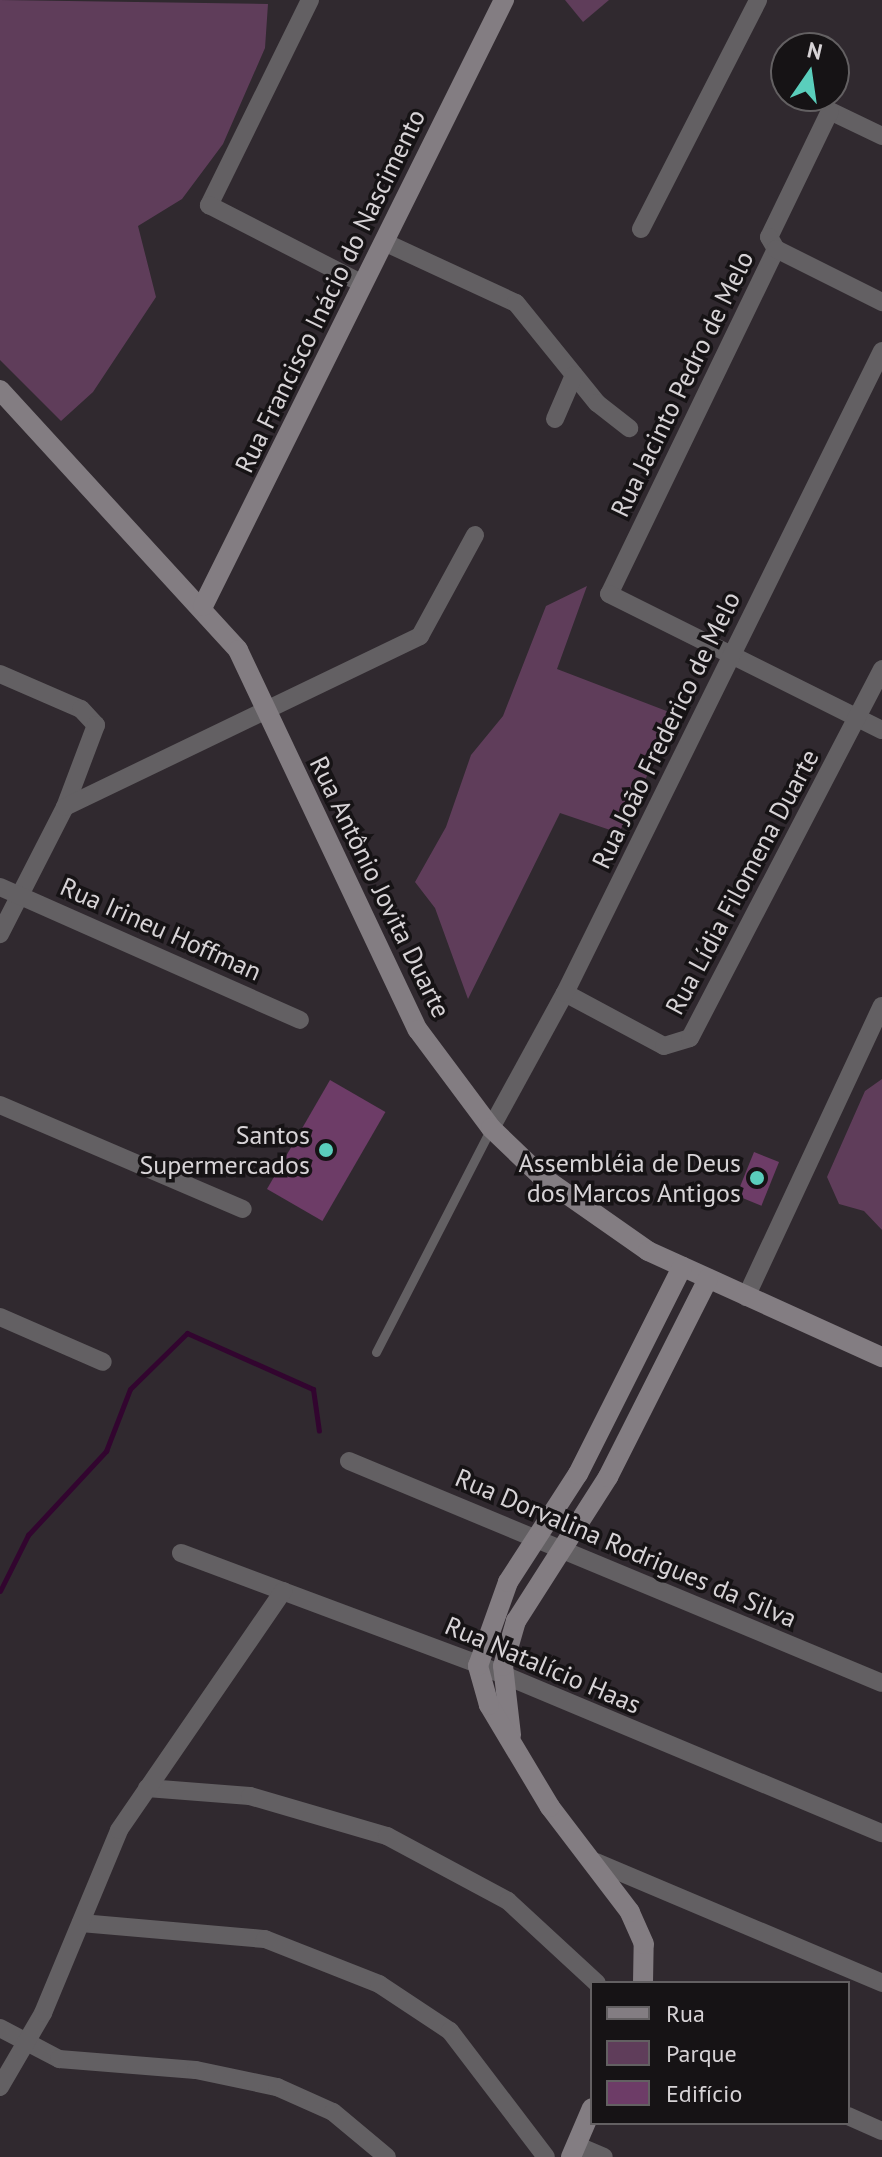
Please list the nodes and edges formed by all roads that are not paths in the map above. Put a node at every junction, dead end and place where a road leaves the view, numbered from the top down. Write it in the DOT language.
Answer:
graph roads {
  1 [pos="310,0"];
  2 [pos="504,0"];
  3 [pos="758,0"];
  4 [pos="882,136"];
  5 [pos="641,229"];
  6 [pos="384,242"];
  7 [pos="776,249"];
  8 [pos="363,284"];
  9 [pos="882,302"];
  10 [pos="882,351"];
  11 [pos="574,375"];
  12 [pos="0,390"];
  13 [pos="555,419"];
  14 [pos="629,428"];
  15 [pos="475,535"];
  16 [pos="203,606"];
  17 [pos="732,655"];
  18 [pos="882,669"];
  19 [pos="0,674"];
  20 [pos="265,706"];
  21 [pos="858,718"];
  22 [pos="882,730"];
  23 [pos="65,807"];
  24 [pos="9,891"];
  25 [pos="0,934"];
  26 [pos="565,993"];
  27 [pos="882,1006"];
  28 [pos="300,1020"];
  29 [pos="0,1105"];
  30 [pos="491,1128"];
  31 [pos="243,1209"];
  32 [pos="682,1267"];
  33 [pos="708,1279"];
  34 [pos="746,1297"];
  35 [pos="0,1317"];
  36 [pos="376,1352"];
  37 [pos="882,1357"];
  38 [pos="103,1362"];
  39 [pos="349,1461"];
  40 [pos="535,1539"];
  41 [pos="562,1550"];
  42 [pos="181,1553"];
  43 [pos="283,1591"];
  44 [pos="478,1665"];
  45 [pos="505,1679"];
  46 [pos="882,1683"];
  47 [pos="512,1743"];
  48 [pos="147,1788"];
  49 [pos="882,1833"];
  50 [pos="596,1862"];
  51 [pos="81,1923"];
  52 [pos="595,1981"];
  53 [pos="643,1981"];
  54 [pos="882,1983"];
  55 [pos="0,2028"];
  56 [pos="27,2046"];
  57 [pos="0,2087"];
  58 [pos="590,2113"];
  59 [pos="850,2117"];
  60 [pos="882,2131"];
  61 [pos="574,2151"];
  62 [pos="387,2157"];
  63 [pos="546,2157"];
  64 [pos="604,2157"];
  1 -- 8 [label="street"];
  2 -- 6 [label="main road, Rua Francisco Inácio do Nascimento"];
  3 -- 5 [label="street"];
  4 -- 7 [label="street, Rua Jacinto Pedro de Melo"];
  6 -- 8 [label="main road, Rua Francisco Inácio do Nascimento"];
  6 -- 11 [label="street"];
  7 -- 9 [label="street"];
  7 -- 17 [label="street, Rua Jacinto Pedro de Melo"];
  8 -- 16 [label="main road, Rua Francisco Inácio do Nascimento"];
  10 -- 17 [label="street, Rua João Frederico de Melo"];
  11 -- 13 [label="street"];
  11 -- 14 [label="street"];
  12 -- 16 [label="main road, Rua Antônio Jovita Duarte"];
  15 -- 20 [label="street"];
  16 -- 20 [label="main road, Rua Antônio Jovita Duarte"];
  17 -- 21 [label="street"];
  17 -- 26 [label="street, Rua João Frederico de Melo"];
  18 -- 21 [label="street, Rua Lídia Filomena Duarte"];
  19 -- 23 [label="street"];
  20 -- 23 [label="street"];
  20 -- 30 [label="main road, Rua Antônio Jovita Duarte"];
  21 -- 22 [label="street"];
  21 -- 26 [label="street, Rua Lídia Filomena Duarte"];
  23 -- 24 [label="street"];
  24 -- 25 [label="street"];
  24 -- 28 [label="street, Rua Irineu Hoffman"];
  26 -- 30 [label="street, Rua João Frederico de Melo"];
  27 -- 34 [label="street"];
  29 -- 31 [label="street"];
  30 -- 32 [label="main road, Rua Antônio Jovita Duarte"];
  30 -- 36 [label="lane"];
  32 -- 33 [label="main road, Rua Antônio Jovita Duarte"];
  32 -- 40 [label="main road"];
  33 -- 34 [label="main road, Rua Antônio Jovita Duarte"];
  33 -- 41 [label="main road"];
  34 -- 37 [label="main road, Rua Antônio Jovita Duarte"];
  35 -- 38 [label="street"];
  39 -- 40 [label="street, Rua Dorvalina Rodrigues da Silva"];
  40 -- 41 [label="street, Rua Dorvalina Rodrigues da Silva"];
  40 -- 44 [label="main road"];
  41 -- 45 [label="main road"];
  41 -- 46 [label="street, Rua Dorvalina Rodrigues da Silva"];
  42 -- 43 [label="street, Rua Natalício Haas"];
  43 -- 44 [label="street, Rua Natalício Haas"];
  43 -- 48 [label="street"];
  44 -- 45 [label="street, Rua Natalício Haas"];
  44 -- 47 [label="main road"];
  45 -- 47 [label="main road"];
  45 -- 49 [label="street, Rua Natalício Haas"];
  47 -- 50 [label="main road"];
  48 -- 51 [label="street"];
  48 -- 52 [label="street"];
  50 -- 53 [label="main road"];
  50 -- 54 [label="street"];
  51 -- 56 [label="street"];
  51 -- 63 [label="street"];
  55 -- 56 [label="street"];
  56 -- 57 [label="street"];
  56 -- 62 [label="street"];
  58 -- 61 [label="main road"];
  59 -- 60 [label="street"];
  61 -- 64 [label="street"];
}
